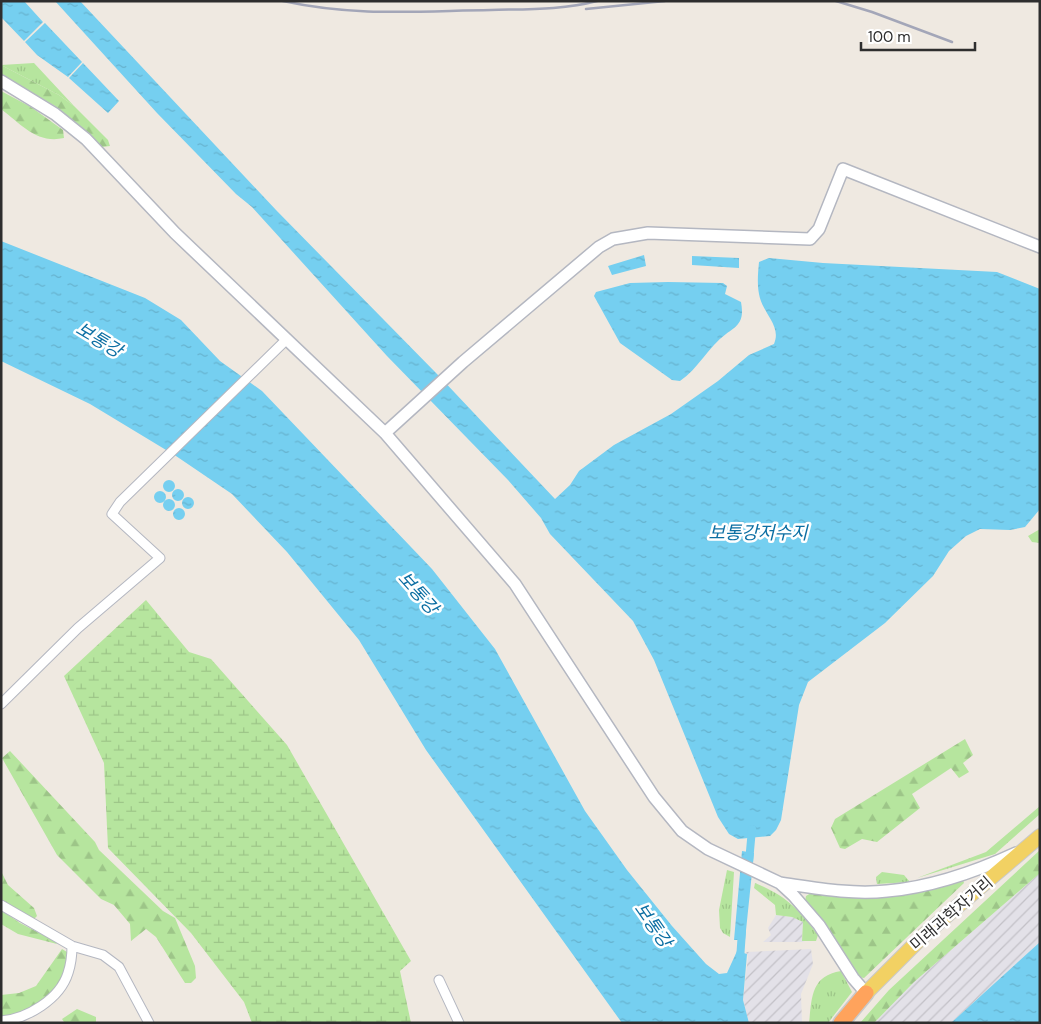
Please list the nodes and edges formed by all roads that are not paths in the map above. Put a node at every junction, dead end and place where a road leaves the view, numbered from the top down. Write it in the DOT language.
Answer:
graph roads {
  1 [pos="1,81"];
  2 [pos="1040,246"];
  3 [pos="287,339"];
  4 [pos="385,433"];
  5 [pos="1,704"];
  6 [pos="1040,836"];
  7 [pos="1026,848"];
  8 [pos="780,884"];
  9 [pos="1,905"];
  10 [pos="72,946"];
  11 [pos="439,980"];
  12 [pos="866,993"];
  13 [pos="1,1021"];
  14 [pos="149,1023"];
  15 [pos="459,1023"];
  16 [pos="841,1023"];
  1 -- 3 [label="main road"];
  2 -- 4 [label="main road"];
  3 -- 4 [label="main road"];
  3 -- 5 [label="street"];
  4 -- 8 [label="main road"];
  6 -- 7 [label="main road, 미래과학자거리"];
  7 -- 8 [label="main road"];
  7 -- 12 [label="main road, 미래과학자거리"];
  8 -- 12 [label="main road"];
  9 -- 10 [label="street"];
  10 -- 13 [label="street"];
  10 -- 14 [label="street"];
  11 -- 15 [label="street"];
  12 -- 16 [label="highway"];
}
